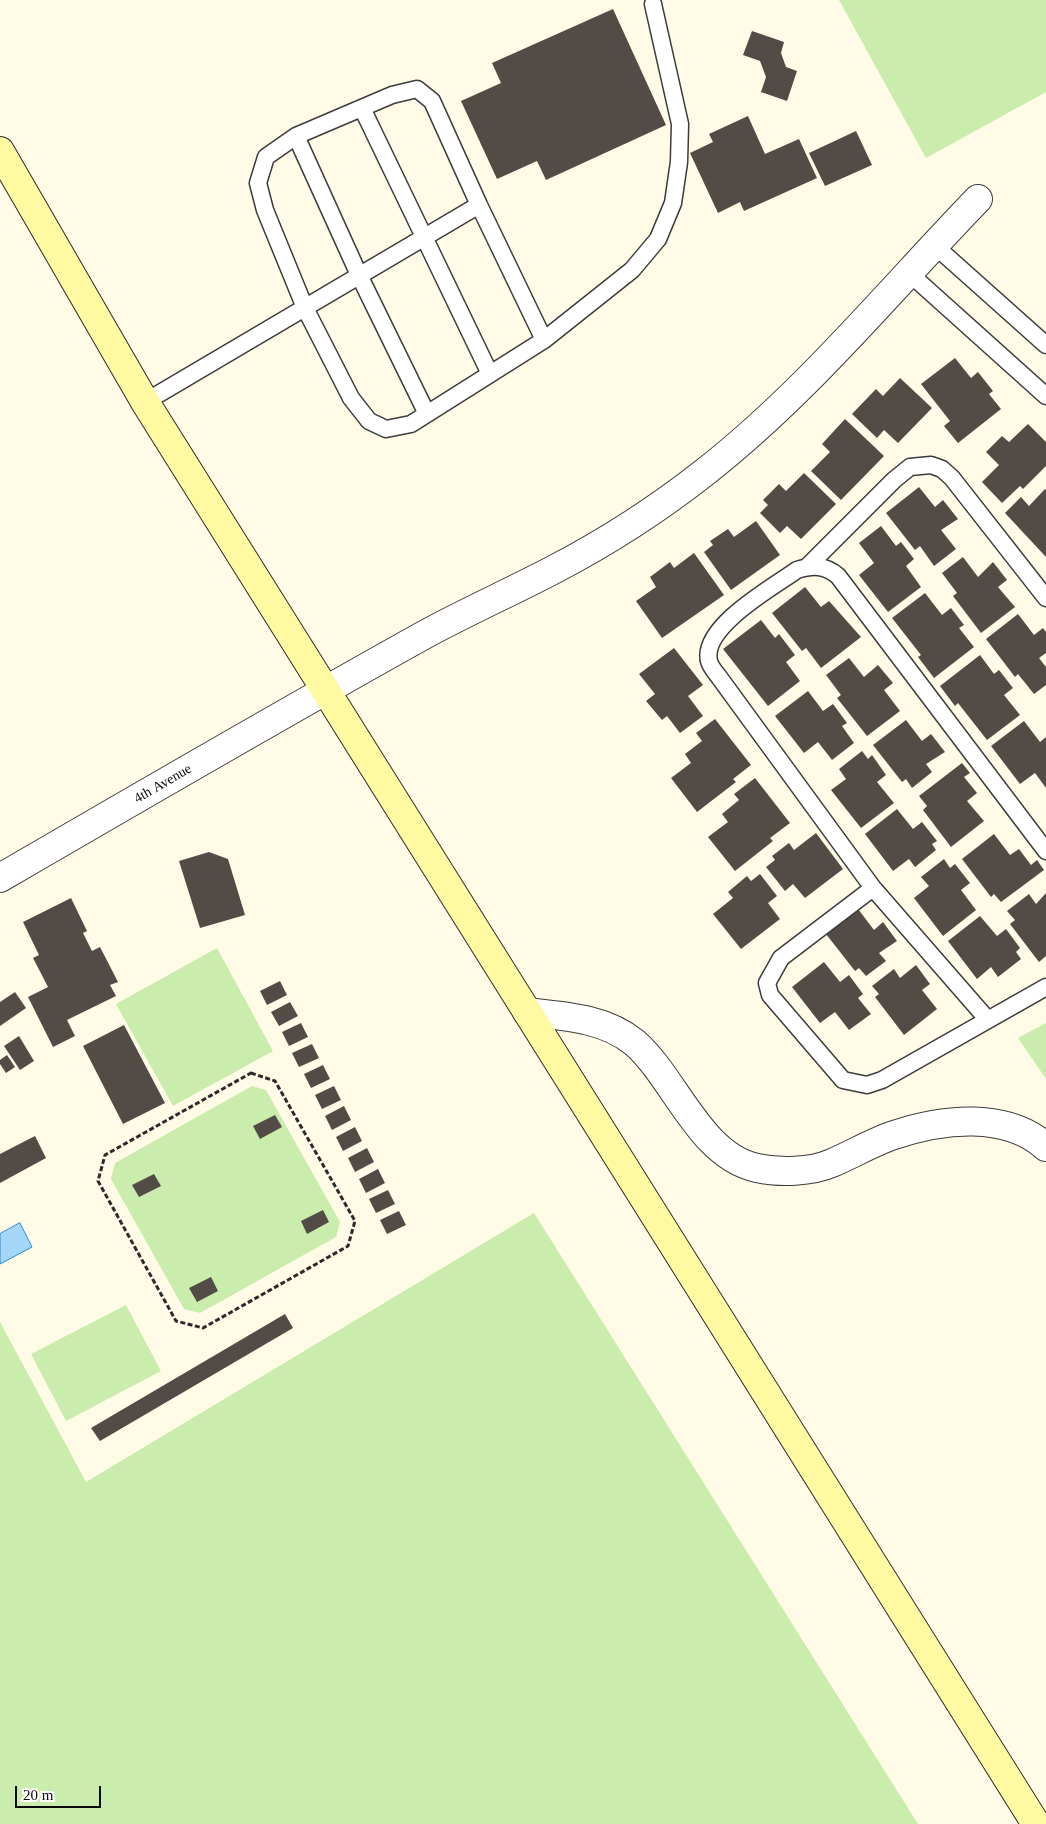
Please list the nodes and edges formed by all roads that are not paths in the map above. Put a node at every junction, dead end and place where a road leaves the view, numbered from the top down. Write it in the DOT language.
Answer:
graph roads {
  1 [pos="653,4"];
  2 [pos="362,108"];
  3 [pos="296,136"];
  4 [pos="0,151"];
  5 [pos="978,199"];
  6 [pos="479,205"];
  7 [pos="424,237"];
  8 [pos="934,244"];
  9 [pos="908,273"];
  10 [pos="359,276"];
  11 [pos="305,308"];
  12 [pos="544,340"];
  13 [pos="1046,345"];
  14 [pos="490,374"];
  15 [pos="1046,396"];
  16 [pos="145,402"];
  17 [pos="427,414"];
  18 [pos="808,566"];
  19 [pos="1046,598"];
  20 [pos="326,690"];
  21 [pos="1046,851"];
  22 [pos="0,878"];
  23 [pos="872,888"];
  24 [pos="1046,986"];
  25 [pos="528,1012"];
  26 [pos="988,1020"];
  27 [pos="1046,1147"];
  28 [pos="1036,1824"];
  1 -- 12 [label="lane"];
  2 -- 3 [label="lane"];
  2 -- 6 [label="lane"];
  2 -- 7 [label="lane"];
  3 -- 10 [label="lane"];
  3 -- 11 [label="lane"];
  4 -- 16 [label="main road"];
  5 -- 8 [label="street, 4th Avenue"];
  6 -- 7 [label="lane"];
  6 -- 12 [label="lane"];
  7 -- 10 [label="lane"];
  7 -- 14 [label="lane"];
  8 -- 9 [label="street, 4th Avenue"];
  8 -- 13 [label="lane"];
  9 -- 15 [label="lane"];
  9 -- 20 [label="street, 4th Avenue"];
  10 -- 11 [label="lane"];
  10 -- 17 [label="lane"];
  11 -- 16 [label="lane"];
  11 -- 17 [label="lane"];
  12 -- 14 [label="lane"];
  14 -- 17 [label="lane"];
  16 -- 20 [label="main road"];
  18 -- 19 [label="lane"];
  18 -- 21 [label="lane"];
  18 -- 23 [label="lane"];
  20 -- 22 [label="street, 4th Avenue"];
  20 -- 25 [label="main road"];
  23 -- 26 [label="lane"];
  23 -- 26 [label="lane"];
  24 -- 26 [label="lane"];
  25 -- 27 [label="street"];
  25 -- 28 [label="main road"];
}
